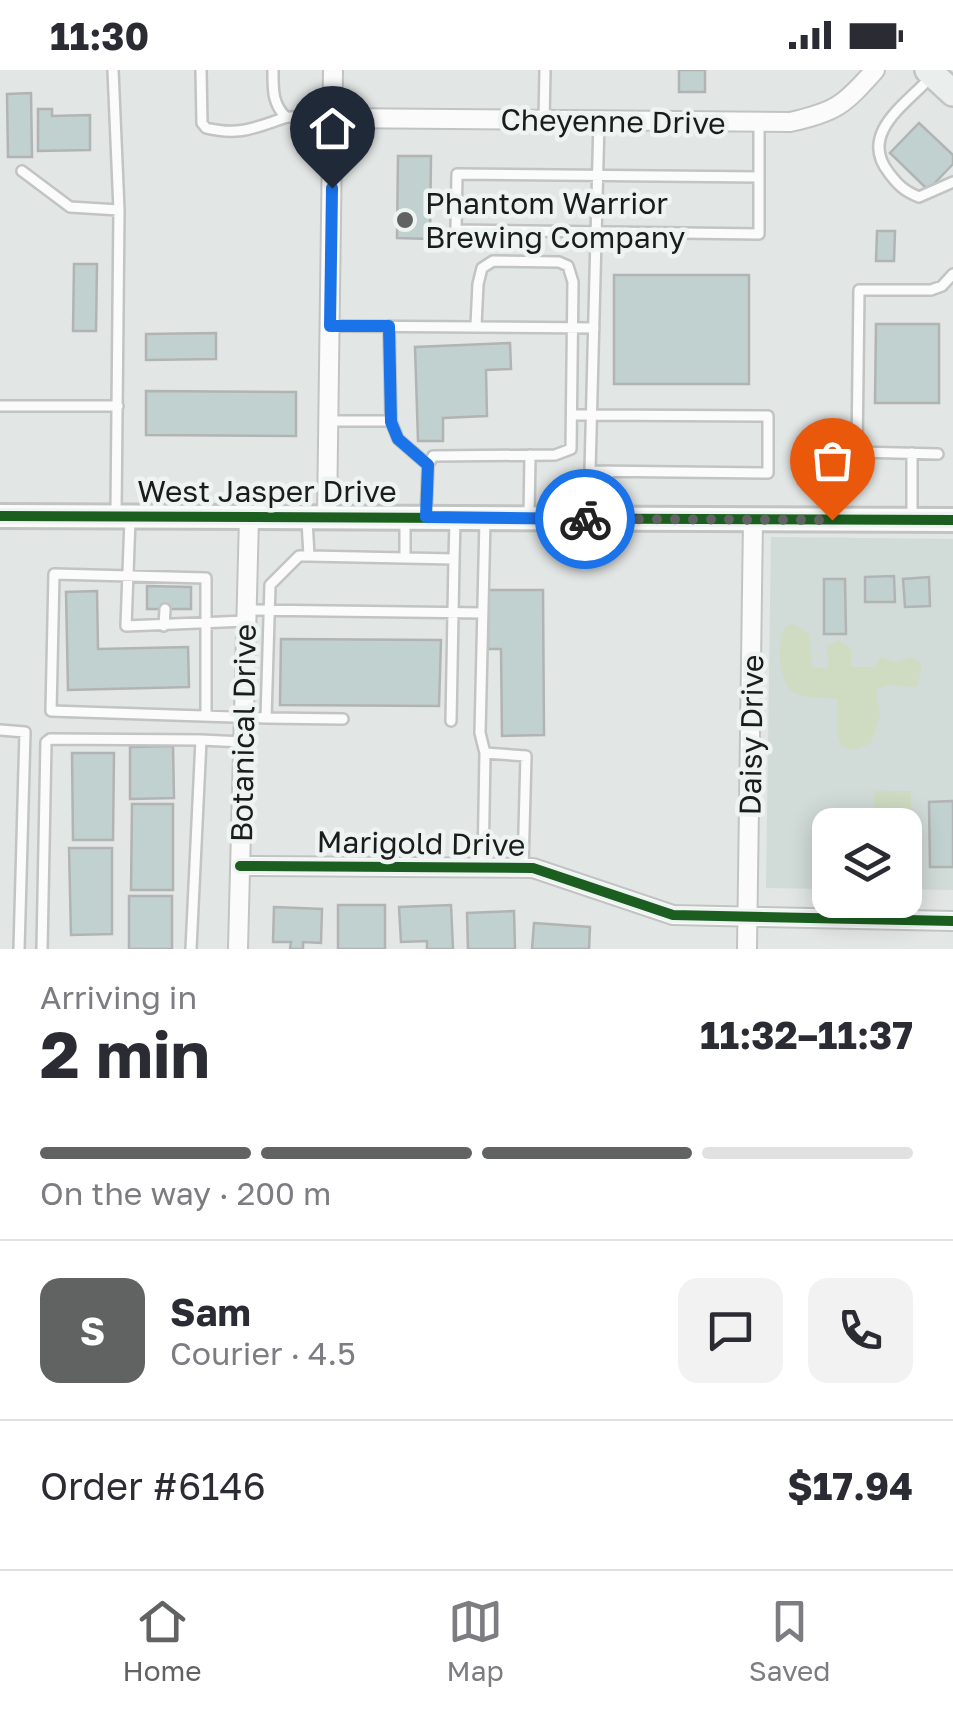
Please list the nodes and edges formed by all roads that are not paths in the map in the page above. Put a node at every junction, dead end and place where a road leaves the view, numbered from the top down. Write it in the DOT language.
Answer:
graph roads {
  1 [pos="113,70"];
  2 [pos="202,70"];
  3 [pos="273,70"];
  4 [pos="333,70"];
  5 [pos="545,70"];
  6 [pos="875,70"];
  7 [pos="931,72"];
  8 [pos="953,93"];
  9 [pos="286,117"];
  10 [pos="333,118"];
  11 [pos="544,120"];
  12 [pos="599,120"];
  13 [pos="759,122"];
  14 [pos="22,171"];
  15 [pos="598,175"];
  16 [pos="759,177"];
  17 [pos="953,182"];
  18 [pos="119,210"];
  19 [pos="596,232"];
  20 [pos="953,274"];
  21 [pos="476,325"];
  22 [pos="330,326"];
  23 [pos="389,326"];
  24 [pos="573,328"];
  25 [pos="594,328"];
  26 [pos="0,406"];
  27 [pos="118,406"];
  28 [pos="572,414"];
  29 [pos="592,415"];
  30 [pos="329,421"];
  31 [pos="391,422"];
  32 [pos="912,453"];
  33 [pos="938,454"];
  34 [pos="530,455"];
  35 [pos="428,465"];
  36 [pos="608,471"];
  37 [pos="0,516"];
  38 [pos="123,516"];
  39 [pos="248,517"];
  40 [pos="317,517"];
  41 [pos="416,517"];
  42 [pos="455,517"];
  43 [pos="484,518"];
  44 [pos="529,518"];
  45 [pos="609,519"];
  46 [pos="753,520"];
  47 [pos="912,520"];
  48 [pos="953,520"];
  49 [pos="309,556"];
  50 [pos="405,558"];
  51 [pos="454,559"];
  52 [pos="128,574"];
  53 [pos="165,609"];
  54 [pos="270,611"];
  55 [pos="454,613"];
  56 [pos="483,613"];
  57 [pos="246,616"];
  58 [pos="205,624"];
  59 [pos="164,626"];
  60 [pos="206,715"];
  61 [pos="244,717"];
  62 [pos="266,718"];
  63 [pos="343,719"];
  64 [pos="451,720"];
  65 [pos="0,730"];
  66 [pos="201,740"];
  67 [pos="243,742"];
  68 [pos="485,754"];
  69 [pos="240,866"];
  70 [pos="483,867"];
  71 [pos="523,867"];
  72 [pos="749,919"];
  73 [pos="953,921"];
  74 [pos="19,949"];
  75 [pos="42,949"];
  76 [pos="191,949"];
  77 [pos="238,949"];
  78 [pos="746,949"];
  1 -- 18 [label="lane"];
  2 -- 9 [label="lane"];
  3 -- 9 [label="lane"];
  4 -- 10 [label="street"];
  5 -- 11 [label="lane"];
  6 -- 13 [label="street, Cheyenne Drive"];
  7 -- 8 [label="main road"];
  7 -- 17 [label="lane"];
  9 -- 10 [label="lane"];
  10 -- 11 [label="street, Cheyenne Drive"];
  10 -- 22 [label="street"];
  11 -- 12 [label="street, Cheyenne Drive"];
  12 -- 13 [label="street, Cheyenne Drive"];
  12 -- 15 [label="lane"];
  13 -- 16 [label="lane"];
  14 -- 18 [label="lane"];
  15 -- 16 [label="lane"];
  15 -- 19 [label="lane"];
  15 -- 19 [label="lane"];
  16 -- 19 [label="lane"];
  18 -- 27 [label="lane"];
  19 -- 25 [label="lane"];
  20 -- 32 [label="lane"];
  21 -- 23 [label="lane"];
  21 -- 24 [label="lane"];
  21 -- 24 [label="lane"];
  22 -- 23 [label="lane"];
  22 -- 30 [label="street"];
  23 -- 31 [label="lane"];
  24 -- 25 [label="lane"];
  24 -- 28 [label="lane"];
  25 -- 29 [label="lane"];
  26 -- 27 [label="lane"];
  27 -- 38 [label="lane"];
  28 -- 29 [label="lane"];
  28 -- 34 [label="lane"];
  29 -- 36 [label="lane"];
  29 -- 36 [label="lane"];
  30 -- 31 [label="lane"];
  30 -- 40 [label="street"];
  31 -- 35 [label="lane"];
  32 -- 33 [label="lane"];
  32 -- 47 [label="lane"];
  34 -- 35 [label="lane"];
  34 -- 44 [label="lane"];
  35 -- 41 [label="lane"];
  36 -- 45 [label="lane"];
  37 -- 38 [label="street, West Jasper Drive"];
  38 -- 39 [label="street, West Jasper Drive"];
  38 -- 52 [label="lane"];
  39 -- 40 [label="street, West Jasper Drive"];
  39 -- 57 [label="street, Botanical Drive"];
  40 -- 41 [label="street, West Jasper Drive"];
  40 -- 49 [label="lane"];
  41 -- 42 [label="street, West Jasper Drive"];
  41 -- 50 [label="lane"];
  42 -- 43 [label="street, West Jasper Drive"];
  42 -- 51 [label="lane"];
  43 -- 44 [label="street, West Jasper Drive"];
  43 -- 56 [label="lane"];
  44 -- 45 [label="street, West Jasper Drive"];
  45 -- 46 [label="street, West Jasper Drive"];
  46 -- 47 [label="street, West Jasper Drive"];
  46 -- 72 [label="street, Daisy Drive"];
  47 -- 48 [label="street, West Jasper Drive"];
  49 -- 50 [label="lane"];
  49 -- 54 [label="lane"];
  50 -- 51 [label="lane"];
  51 -- 55 [label="lane"];
  52 -- 58 [label="lane"];
  52 -- 59 [label="lane"];
  52 -- 60 [label="lane"];
  53 -- 59 [label="lane"];
  54 -- 55 [label="lane"];
  54 -- 57 [label="lane"];
  54 -- 62 [label="lane"];
  55 -- 56 [label="lane"];
  55 -- 64 [label="lane"];
  56 -- 68 [label="lane"];
  57 -- 58 [label="lane"];
  57 -- 61 [label="street, Botanical Drive"];
  58 -- 59 [label="lane"];
  58 -- 60 [label="lane"];
  60 -- 61 [label="lane"];
  61 -- 62 [label="lane"];
  61 -- 67 [label="street, Botanical Drive"];
  62 -- 63 [label="lane"];
  65 -- 74 [label="lane"];
  66 -- 67 [label="lane"];
  66 -- 75 [label="lane"];
  66 -- 76 [label="lane"];
  67 -- 69 [label="street, Botanical Drive"];
  68 -- 70 [label="lane"];
  68 -- 71 [label="lane"];
  69 -- 70 [label="street, Marigold Drive"];
  69 -- 77 [label="street, Botanical Drive"];
  70 -- 71 [label="street, Marigold Drive"];
  71 -- 72 [label="street, Marigold Drive"];
  72 -- 73 [label="street, Marigold Drive"];
  72 -- 78 [label="street, Daisy Drive"];
}
